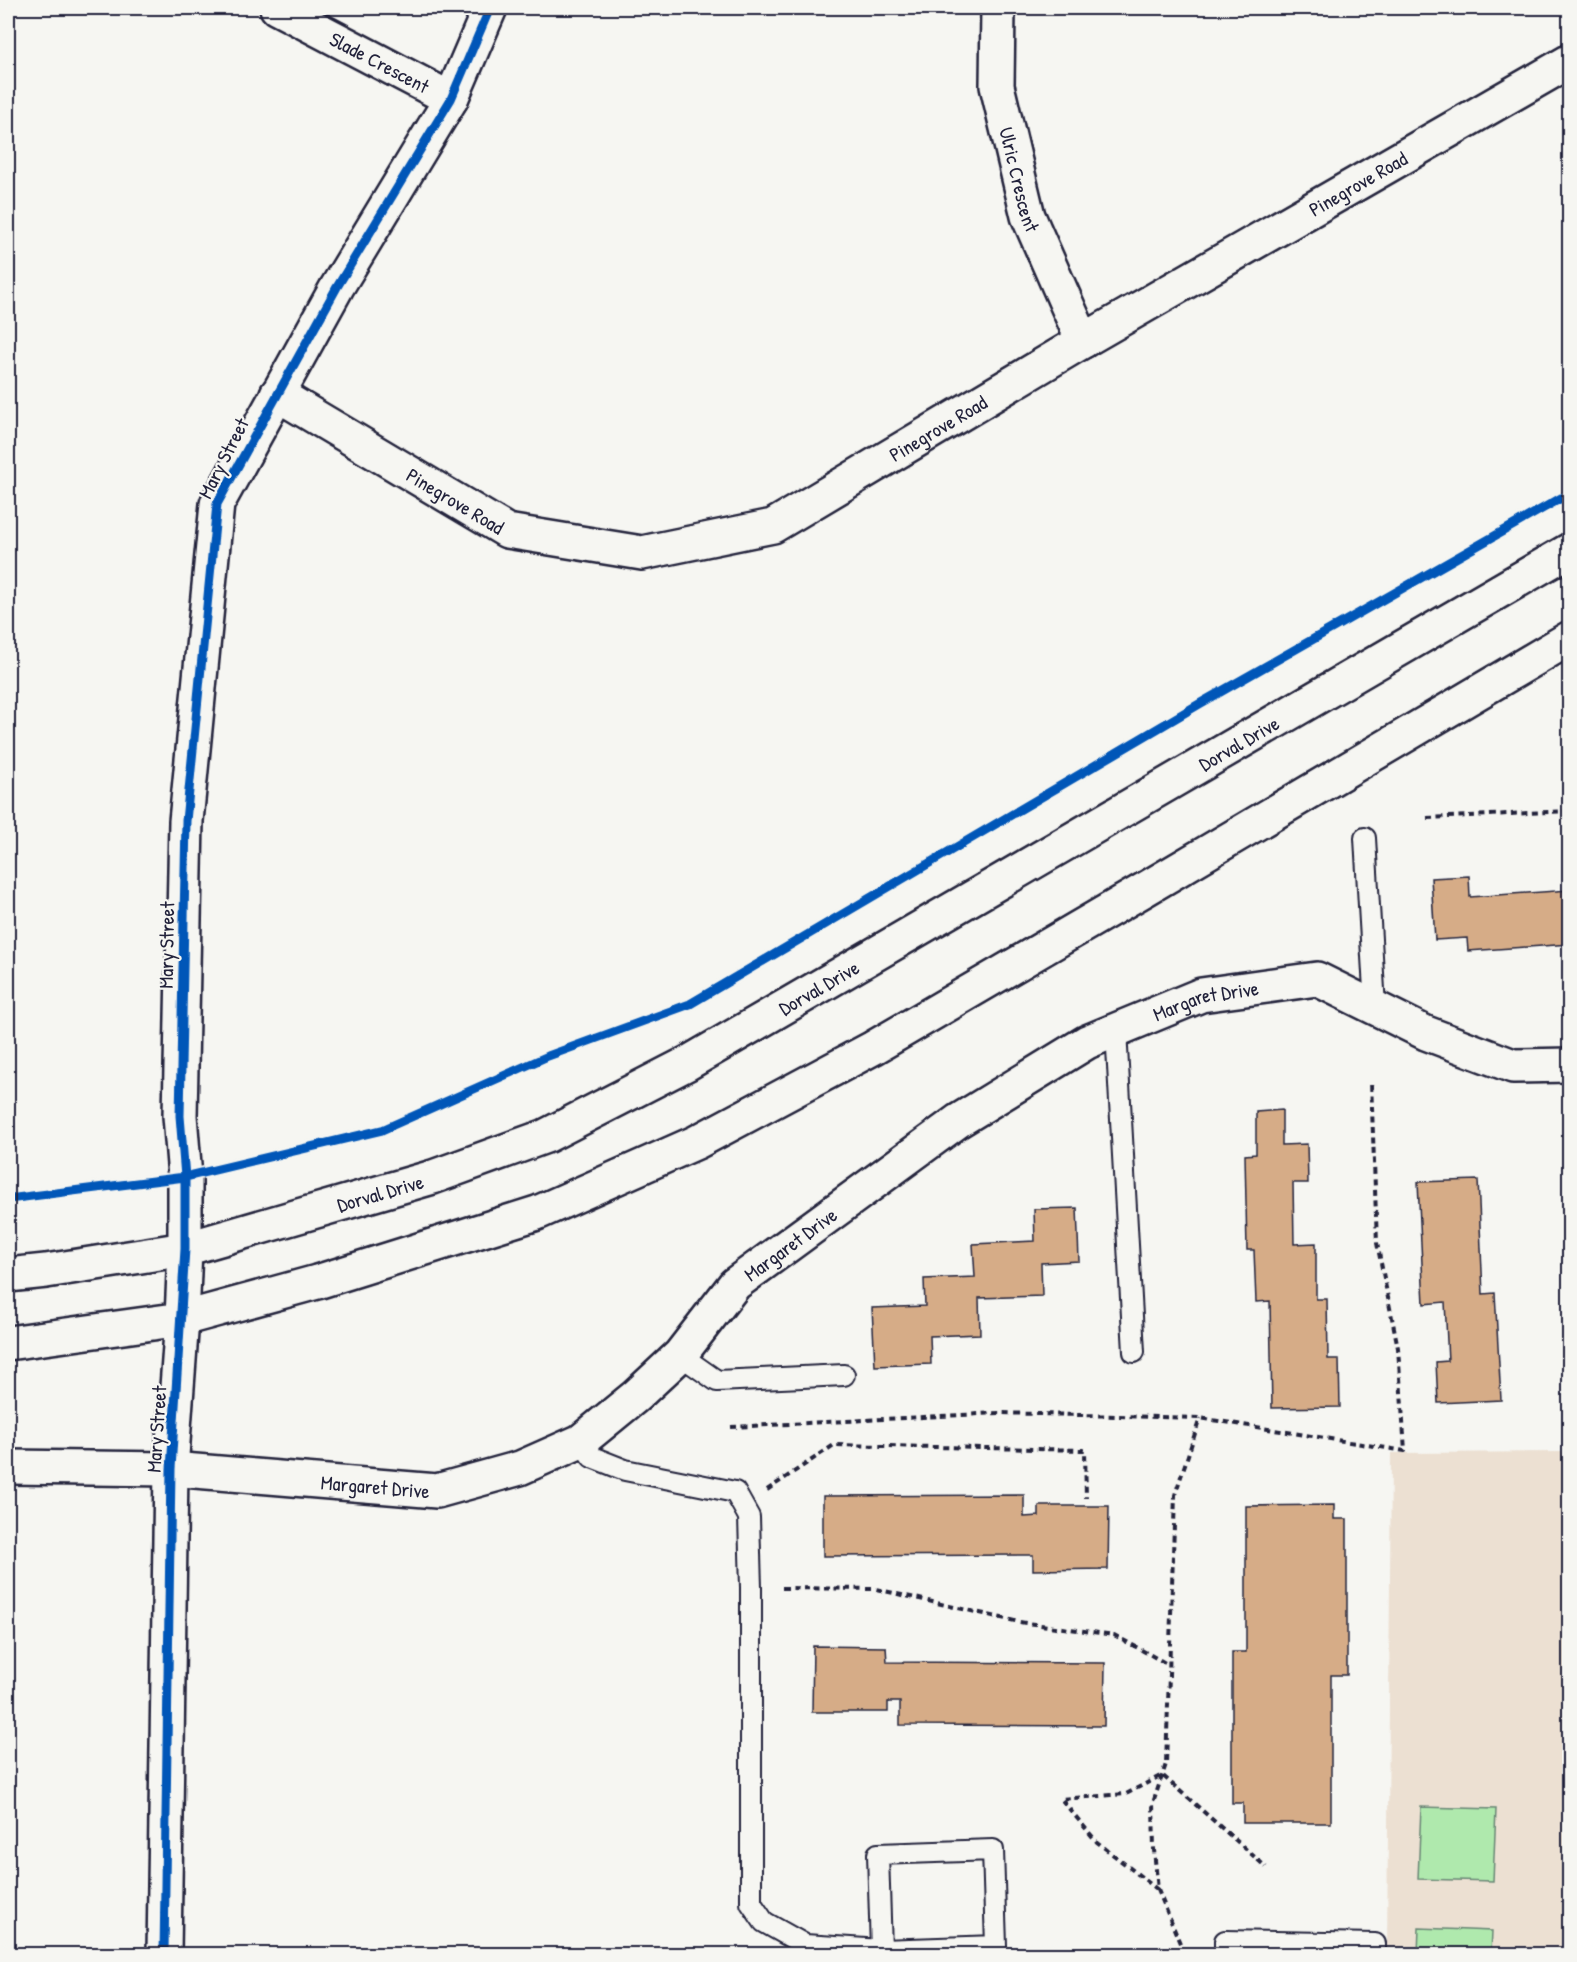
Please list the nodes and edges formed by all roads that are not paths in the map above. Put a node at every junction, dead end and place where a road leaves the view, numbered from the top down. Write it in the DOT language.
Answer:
graph roads {
  1 [pos="277,8"];
  2 [pos="490,8"];
  3 [pos="998,8"];
  4 [pos="1569,61"];
  5 [pos="451,99"];
  6 [pos="1083,341"];
  7 [pos="277,394"];
  8 [pos="1569,550"];
  9 [pos="1569,638"];
  10 [pos="1365,838"];
  11 [pos="1375,1007"];
  12 [pos="1116,1030"];
  13 [pos="1569,1065"];
  14 [pos="185,1249"];
  15 [pos="8,1275"];
  16 [pos="182,1319"];
  17 [pos="8,1343"];
  18 [pos="1134,1352"];
  19 [pos="680,1354"];
  20 [pos="844,1375"];
  21 [pos="581,1441"];
  22 [pos="8,1467"];
  23 [pos="171,1469"];
  24 [pos="881,1950"];
  25 [pos="164,1954"];
  26 [pos="1225,1954"];
  27 [pos="1375,1954"];
  1 -- 5 [label="street, Slade Crescent"];
  2 -- 5 [label="street, Mary Street"];
  3 -- 6 [label="street, Ulric Crescent"];
  4 -- 6 [label="street, Pinegrove Road"];
  5 -- 7 [label="street, Mary Street"];
  6 -- 7 [label="street, Pinegrove Road"];
  7 -- 14 [label="street, Mary Street"];
  8 -- 14 [label="street, Dorval Drive"];
  9 -- 16 [label="street"];
  10 -- 11 [label="lane"];
  11 -- 12 [label="street, Margaret Drive"];
  11 -- 13 [label="street, Margaret Drive"];
  12 -- 18 [label="lane"];
  12 -- 19 [label="street, Margaret Drive"];
  14 -- 15 [label="street, Dorval Drive"];
  14 -- 16 [label="street, Mary Street"];
  16 -- 17 [label="street"];
  16 -- 23 [label="street, Mary Street"];
  19 -- 20 [label="lane"];
  19 -- 21 [label="street, Margaret Drive"];
  21 -- 23 [label="street, Margaret Drive"];
  21 -- 24 [label="lane"];
  22 -- 23 [label="street, Margaret Drive"];
  23 -- 25 [label="street, Mary Street"];
  24 -- 24 [label="lane"];
  26 -- 27 [label="lane"];
}
